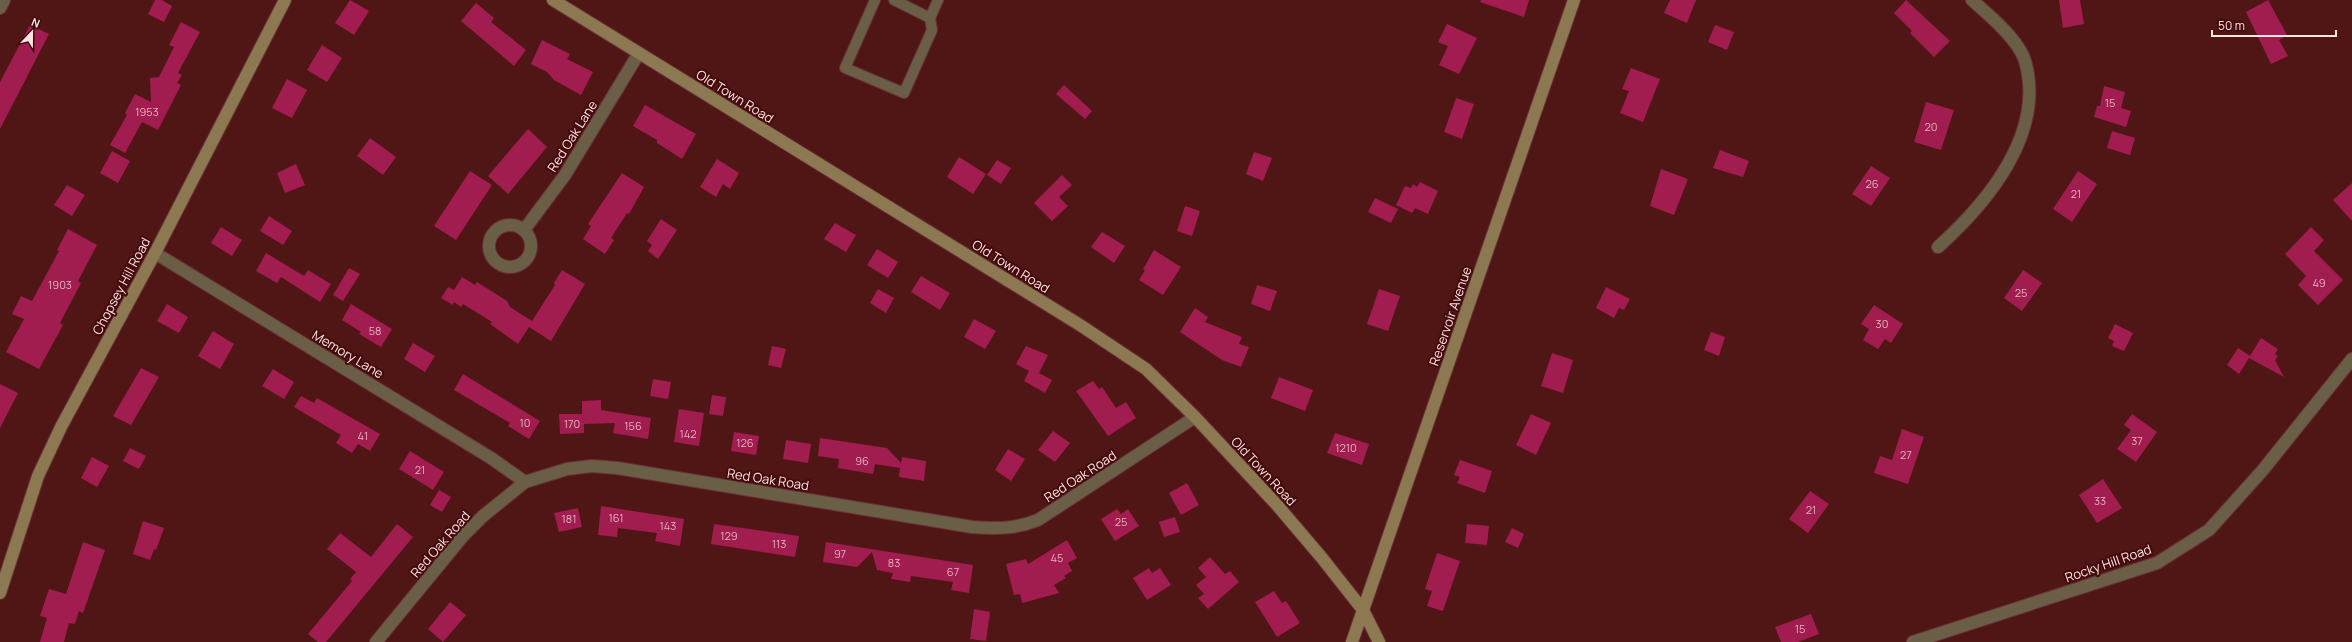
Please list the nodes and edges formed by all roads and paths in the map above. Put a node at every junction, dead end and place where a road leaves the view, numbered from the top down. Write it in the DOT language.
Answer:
graph roads {
  1 [pos="4,0"];
  2 [pos="285,0"];
  3 [pos="553,0"];
  4 [pos="875,0"];
  5 [pos="894,0"];
  6 [pos="938,0"];
  7 [pos="1574,0"];
  8 [pos="1972,0"];
  9 [pos="0,8"];
  10 [pos="930,18"];
  11 [pos="639,53"];
  12 [pos="524,230"];
  13 [pos="1938,246"];
  14 [pos="154,253"];
  15 [pos="2352,359"];
  16 [pos="1195,417"];
  17 [pos="524,482"];
  18 [pos="0,594"];
  19 [pos="1363,610"];
  20 [pos="376,642"];
  21 [pos="1352,642"];
  22 [pos="1379,642"];
  23 [pos="1913,642"];
  1 -- 9 [label="street"];
  2 -- 14 [label="main road, Chopsey Hill Road"];
  3 -- 11 [label="main road, Old Town Road"];
  4 -- 10 [label="lane"];
  5 -- 10 [label="lane"];
  6 -- 10 [label="lane"];
  7 -- 19 [label="main road, Reservoir Avenue"];
  8 -- 13 [label="street"];
  11 -- 12 [label="street, Red Oak Lane"];
  11 -- 16 [label="main road, Old Town Road"];
  14 -- 17 [label="street, Memory Lane"];
  14 -- 18 [label="main road, Chopsey Hill Road"];
  15 -- 23 [label="street, Rocky Hill Road"];
  16 -- 17 [label="street, Red Oak Road"];
  16 -- 19 [label="main road, Old Town Road"];
  17 -- 20 [label="street, Red Oak Road"];
  19 -- 21 [label="main road, Reservoir Avenue"];
  19 -- 22 [label="main road, Old Town Road"];
}
